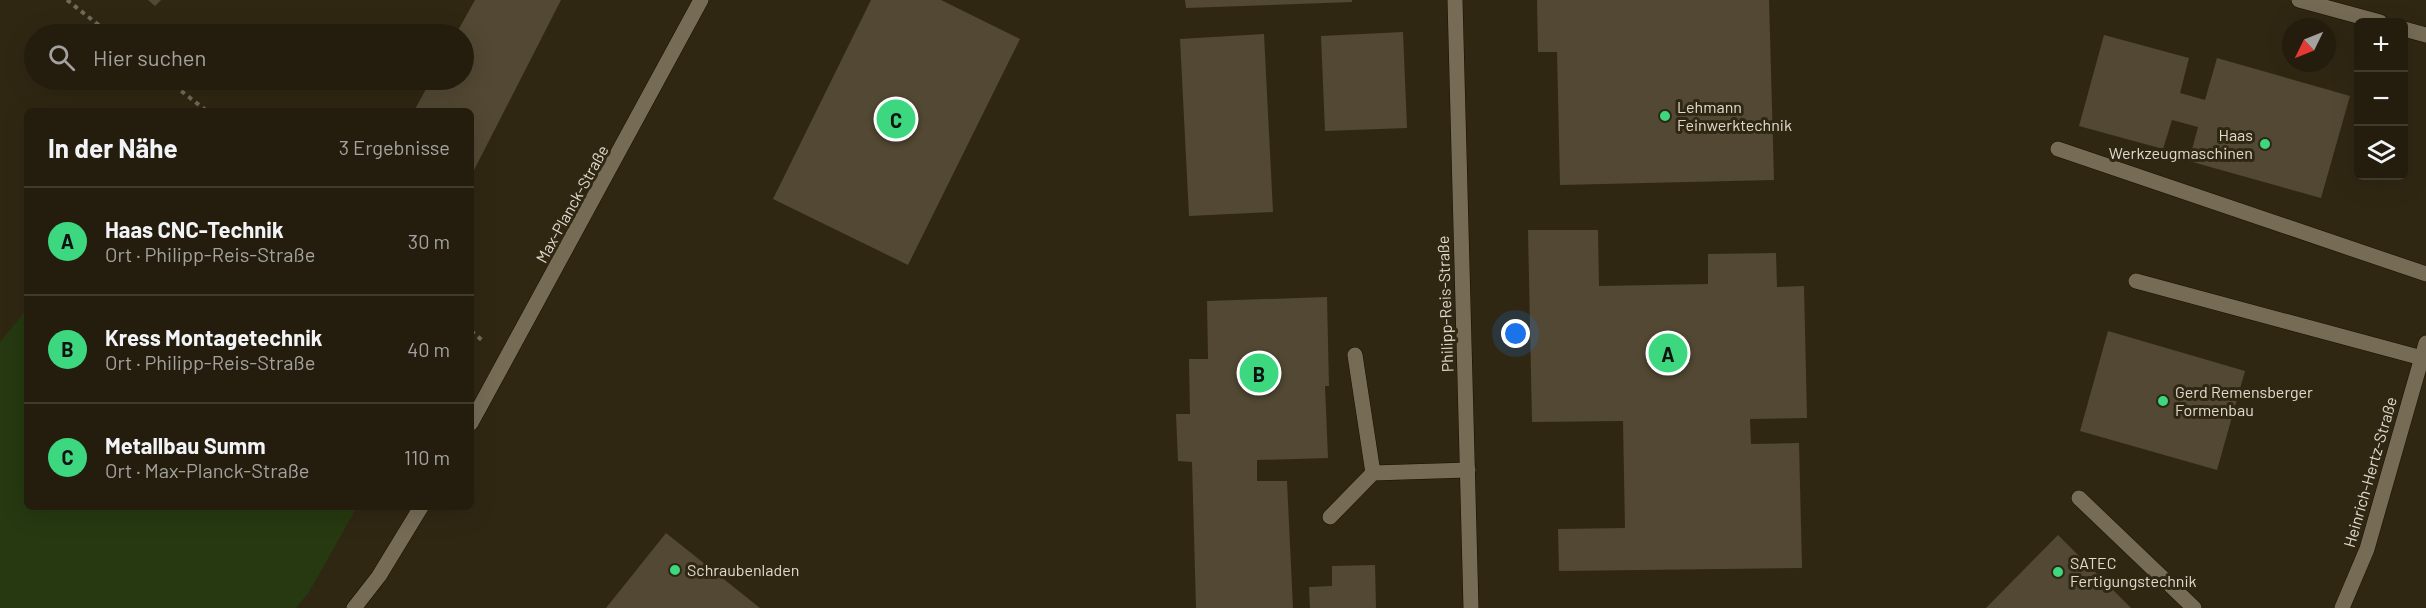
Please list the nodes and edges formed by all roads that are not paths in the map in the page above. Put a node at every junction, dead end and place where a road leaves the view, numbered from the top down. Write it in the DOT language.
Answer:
graph roads {
  1 [pos="701,0"];
  2 [pos="1455,0"];
  3 [pos="2300,0"];
  4 [pos="2365,18"];
  5 [pos="2408,30"];
  6 [pos="2426,35"];
  7 [pos="2058,149"];
  8 [pos="2426,274"];
  9 [pos="2136,281"];
  10 [pos="2426,343"];
  11 [pos="1355,355"];
  12 [pos="2422,358"];
  13 [pos="474,417"];
  14 [pos="1468,470"];
  15 [pos="1373,473"];
  16 [pos="2079,498"];
  17 [pos="419,510"];
  18 [pos="1330,516"];
  19 [pos="354,608"];
  20 [pos="1471,608"];
  21 [pos="2194,608"];
  22 [pos="2342,608"];
  1 -- 13 [label="street, Max-Planck-Straße"];
  2 -- 14 [label="street, Philipp-Reis-Straße"];
  3 -- 4 [label="street"];
  5 -- 6 [label="street"];
  7 -- 8 [label="street"];
  9 -- 12 [label="street"];
  10 -- 12 [label="street, Heinrich-Hertz-Straße"];
  11 -- 15 [label="street"];
  12 -- 22 [label="street, Heinrich-Hertz-Straße"];
  14 -- 15 [label="street"];
  14 -- 20 [label="street, Philipp-Reis-Straße"];
  15 -- 18 [label="street"];
  16 -- 21 [label="street"];
  17 -- 19 [label="street"];
}
